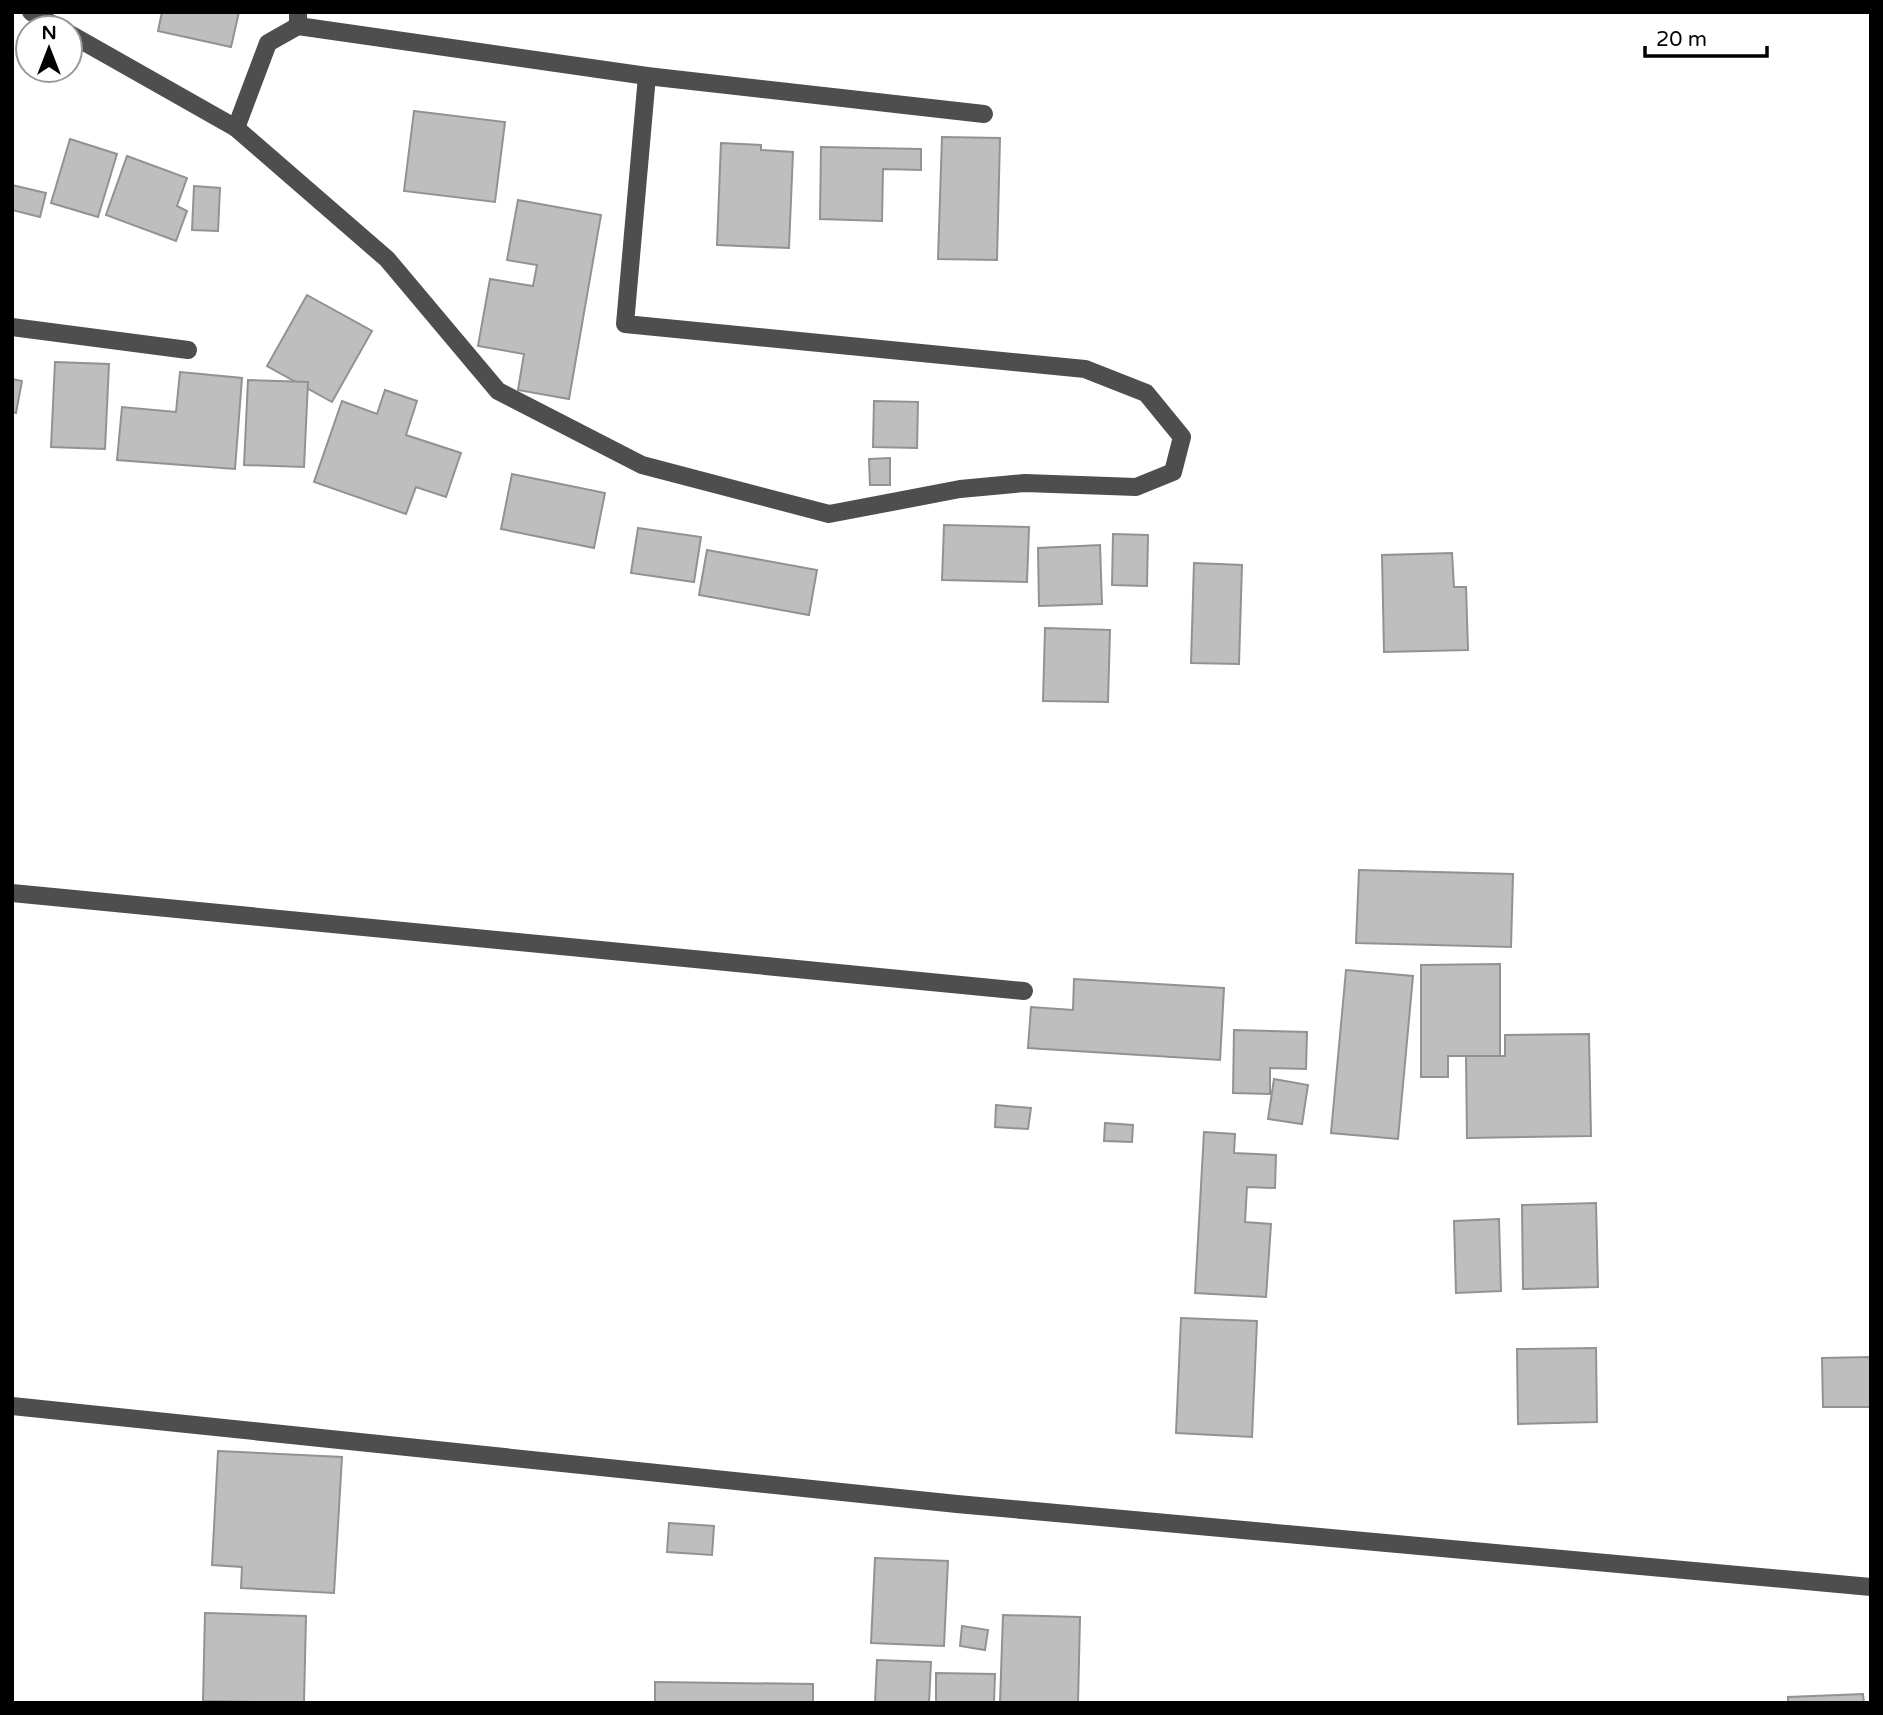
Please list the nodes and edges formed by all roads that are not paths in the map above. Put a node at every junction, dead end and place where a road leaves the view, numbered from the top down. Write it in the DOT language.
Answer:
graph roads {
  1 [pos="298,19"];
  2 [pos="84,42"];
  3 [pos="647,76"];
  4 [pos="984,114"];
  5 [pos="236,128"];
  6 [pos="12,327"];
  7 [pos="188,350"];
  8 [pos="12,893"];
  9 [pos="1024,991"];
  10 [pos="12,1406"];
  11 [pos="1871,1587"];
  1 -- 3 [label="street"];
  1 -- 5 [label="street"];
  2 -- 5 [label="street"];
  3 -- 4 [label="street"];
  3 -- 5 [label="street"];
  6 -- 7 [label="street"];
  8 -- 9 [label="street"];
  10 -- 11 [label="street"];
}
